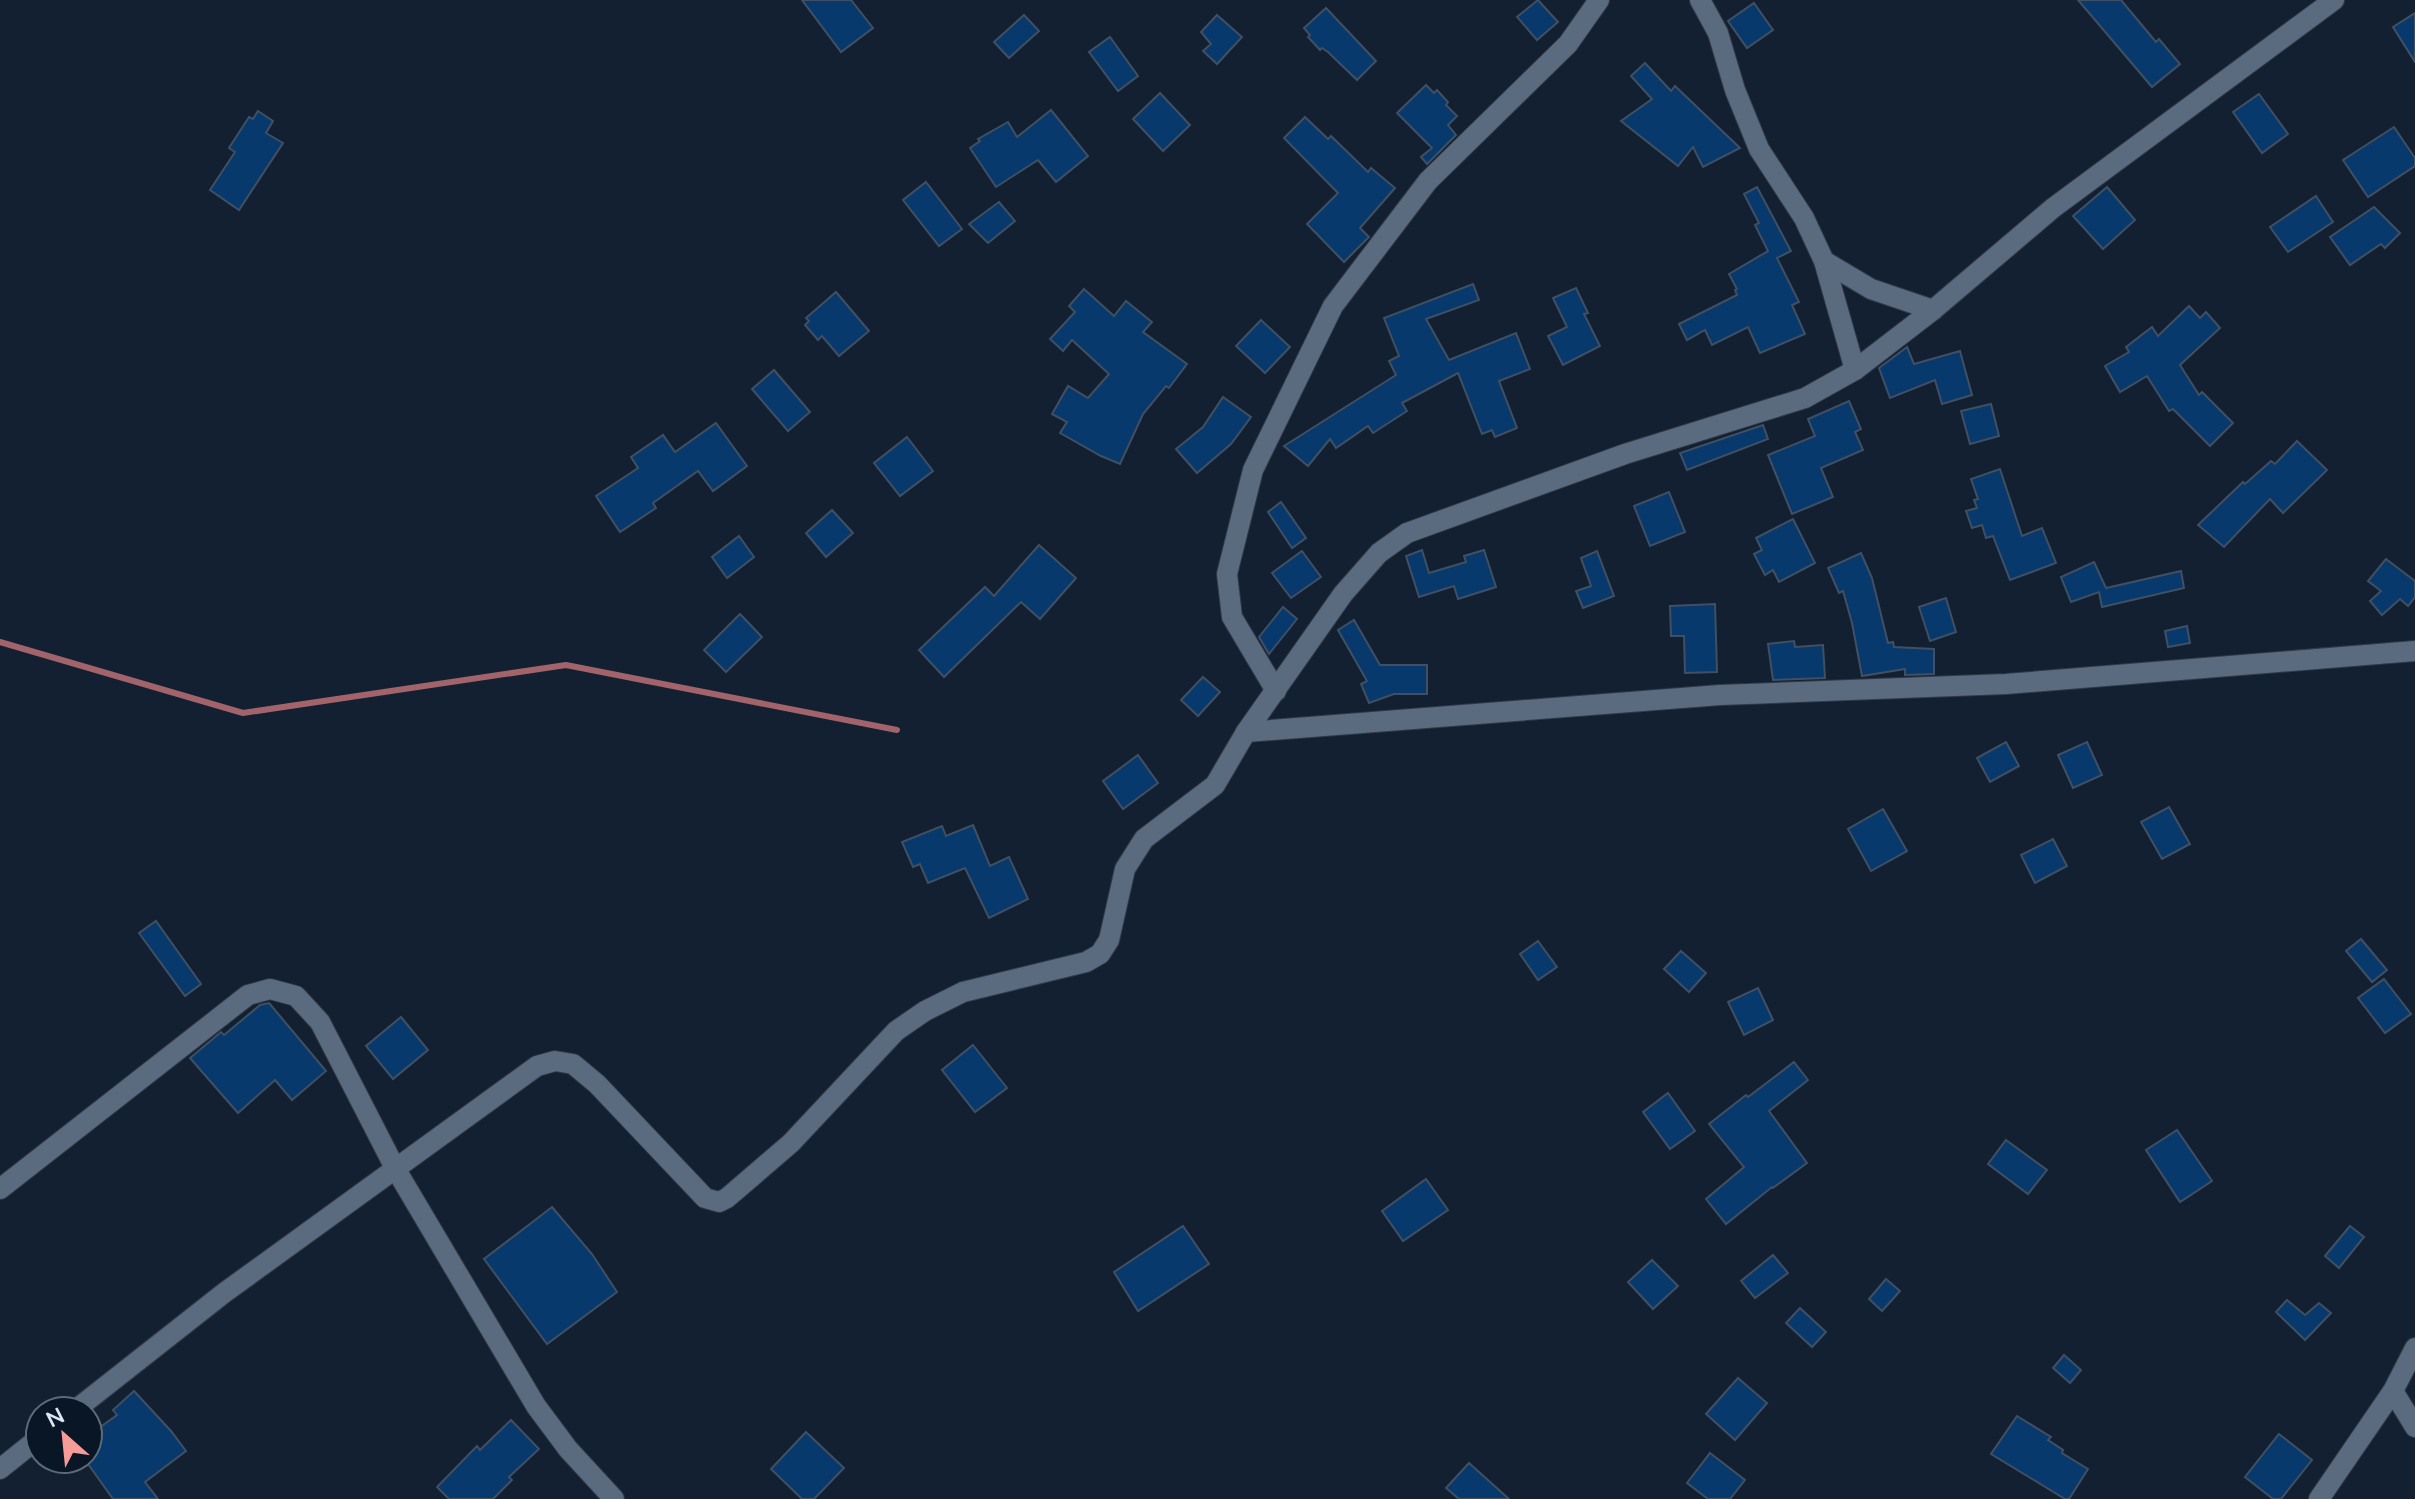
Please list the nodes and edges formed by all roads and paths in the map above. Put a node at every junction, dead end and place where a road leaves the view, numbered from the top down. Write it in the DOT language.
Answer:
graph roads {
  1 [pos="1599,0"];
  2 [pos="1700,0"];
  3 [pos="2334,0"];
  4 [pos="1824,261"];
  5 [pos="1933,310"];
  6 [pos="1855,370"];
  7 [pos="2415,651"];
  8 [pos="1276,691"];
  9 [pos="1246,732"];
  10 [pos="395,1168"];
  11 [pos="0,1189"];
  12 [pos="2415,1348"];
  13 [pos="2393,1391"];
  14 [pos="94,1395"];
  15 [pos="2415,1427"];
  16 [pos="24,1450"];
  17 [pos="0,1469"];
  18 [pos="614,1499"];
  19 [pos="2319,1499"];
  1 -- 8 [label="street"];
  2 -- 4 [label="street"];
  3 -- 5 [label="street"];
  4 -- 5 [label="street"];
  4 -- 6 [label="street"];
  5 -- 6 [label="street"];
  6 -- 8 [label="street"];
  7 -- 9 [label="street"];
  8 -- 9 [label="street"];
  9 -- 10 [label="street"];
  10 -- 11 [label="street"];
  10 -- 14 [label="street"];
  10 -- 18 [label="street"];
  12 -- 13 [label="street"];
  13 -- 15 [label="street"];
  13 -- 19 [label="street"];
  16 -- 17 [label="street"];
}
